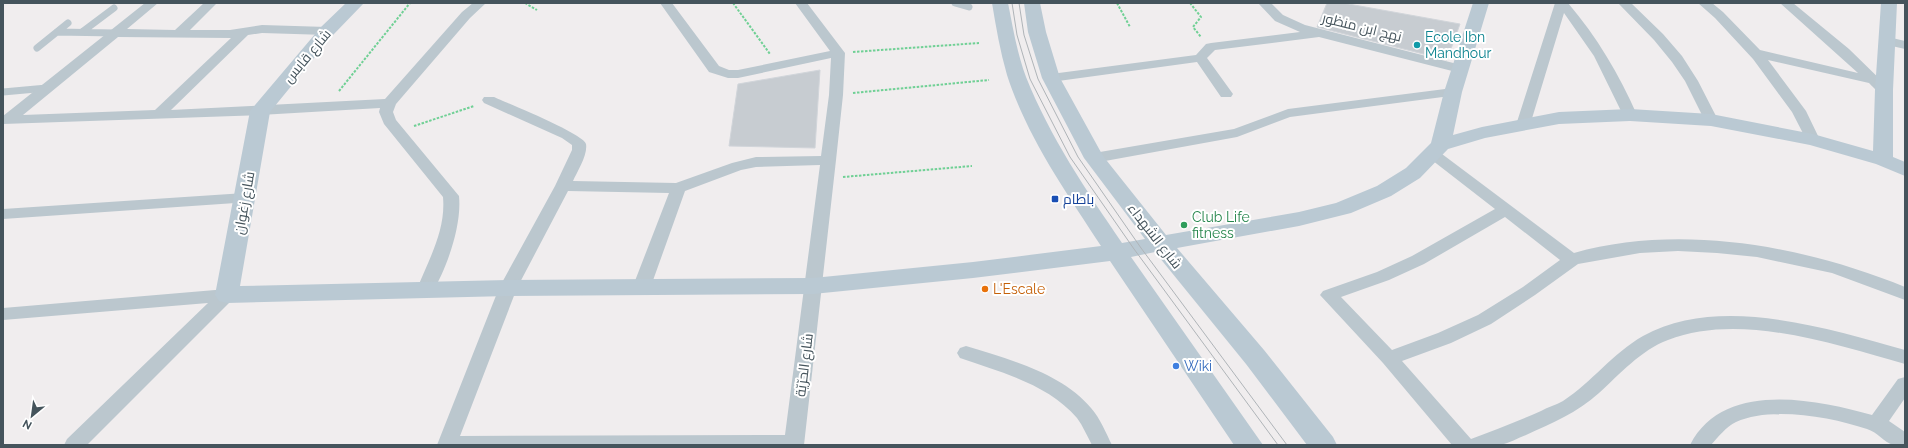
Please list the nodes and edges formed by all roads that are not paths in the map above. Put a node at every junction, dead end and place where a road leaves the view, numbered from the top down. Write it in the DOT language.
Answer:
graph roads {
  1 [pos="152,3"];
  2 [pos="211,3"];
  3 [pos="356,3"];
  4 [pos="480,3"];
  5 [pos="666,3"];
  6 [pos="801,3"];
  7 [pos="955,3"];
  8 [pos="1000,3"];
  9 [pos="1032,3"];
  10 [pos="1264,3"];
  11 [pos="1481,3"];
  12 [pos="1561,3"];
  13 [pos="1624,3"];
  14 [pos="1704,3"];
  15 [pos="1786,3"];
  16 [pos="1889,3"];
  17 [pos="114,8"];
  18 [pos="969,8"];
  19 [pos="68,23"];
  20 [pos="327,31"];
  21 [pos="58,32"];
  22 [pos="82,32"];
  23 [pos="243,33"];
  24 [pos="1318,33"];
  25 [pos="115,34"];
  26 [pos="178,34"];
  27 [pos="1897,43"];
  28 [pos="37,48"];
  29 [pos="838,53"];
  30 [pos="1755,53"];
  31 [pos="1200,58"];
  32 [pos="1460,69"];
  33 [pos="1052,78"];
  34 [pos="1878,85"];
  35 [pos="47,88"];
  36 [pos="3,92"];
  37 [pos="1453,92"];
  38 [pos="1226,94"];
  39 [pos="489,100"];
  40 [pos="389,103"];
  41 [pos="260,111"];
  42 [pos="158,115"];
  43 [pos="1630,115"];
  44 [pos="1711,120"];
  45 [pos="5,121"];
  46 [pos="1523,124"];
  47 [pos="1812,140"];
  48 [pos="1437,150"];
  49 [pos="1094,158"];
  50 [pos="828,160"];
  51 [pos="1883,160"];
  52 [pos="1905,170"];
  53 [pos="563,186"];
  54 [pos="678,188"];
  55 [pos="245,198"];
  56 [pos="1506,210"];
  57 [pos="3,214"];
  58 [pos="1160,244"];
  59 [pos="1117,252"];
  60 [pos="1572,260"];
  61 [pos="642,286"];
  62 [pos="813,286"];
  63 [pos="508,288"];
  64 [pos="426,289"];
  65 [pos="1905,294"];
  66 [pos="227,295"];
  67 [pos="3,314"];
  68 [pos="966,353"];
  69 [pos="1905,357"];
  70 [pos="1389,358"];
  71 [pos="1905,384"];
  72 [pos="1876,424"];
  73 [pos="1905,443"];
  74 [pos="795,444"];
  75 [pos="74,445"];
  76 [pos="447,445"];
  77 [pos="1102,445"];
  78 [pos="1249,445"];
  79 [pos="1323,445"];
  80 [pos="1464,445"];
  81 [pos="1478,445"];
  82 [pos="1700,445"];
  1 -- 25 [label="street"];
  2 -- 26 [label="street"];
  3 -- 20 [label="street, شارع قابس"];
  4 -- 40 [label="street"];
  5 -- 29 [label="street"];
  6 -- 29 [label="street"];
  7 -- 18 [label="lane"];
  8 -- 59 [label="street"];
  9 -- 33 [label="street, شارع الشهداء"];
  10 -- 24 [label="street, نهج ابن منظور"];
  11 -- 32 [label="street"];
  12 -- 43 [label="street"];
  12 -- 46 [label="street"];
  13 -- 44 [label="street"];
  14 -- 30 [label="street"];
  15 -- 34 [label="street"];
  16 -- 27 [label="street"];
  17 -- 22 [label="lane"];
  19 -- 21 [label="lane"];
  20 -- 23 [label="street"];
  20 -- 41 [label="street, شارع قابس"];
  21 -- 22 [label="lane"];
  21 -- 28 [label="lane"];
  22 -- 25 [label="lane"];
  23 -- 26 [label="street"];
  23 -- 42 [label="street"];
  24 -- 31 [label="street"];
  24 -- 32 [label="street, نهج ابن منظور"];
  25 -- 26 [label="street"];
  25 -- 35 [label="street"];
  27 -- 34 [label="street"];
  29 -- 50 [label="street, شارع الحرّيّة"];
  30 -- 34 [label="street"];
  30 -- 47 [label="street"];
  31 -- 33 [label="street"];
  31 -- 38 [label="street"];
  32 -- 37 [label="street"];
  33 -- 49 [label="street, شارع الشهداء"];
  34 -- 51 [label="street"];
  35 -- 36 [label="lane"];
  35 -- 45 [label="street"];
  37 -- 48 [label="street"];
  37 -- 49 [label="street"];
  39 -- 53 [label="street"];
  40 -- 41 [label="street"];
  40 -- 64 [label="street"];
  41 -- 42 [label="street"];
  41 -- 55 [label="street, شارع زغوان"];
  42 -- 45 [label="street"];
  43 -- 44 [label="street"];
  43 -- 46 [label="street"];
  44 -- 47 [label="street"];
  46 -- 48 [label="street"];
  47 -- 51 [label="street"];
  48 -- 56 [label="street"];
  48 -- 58 [label="street"];
  49 -- 58 [label="street, شارع الشهداء"];
  50 -- 54 [label="street"];
  50 -- 62 [label="street, شارع الحرّيّة"];
  51 -- 52 [label="street"];
  53 -- 54 [label="street"];
  53 -- 63 [label="street"];
  54 -- 61 [label="street"];
  55 -- 57 [label="street"];
  55 -- 66 [label="street, شارع زغوان"];
  56 -- 60 [label="street"];
  56 -- 70 [label="street"];
  58 -- 59 [label="street"];
  58 -- 79 [label="street, شارع الشهداء"];
  59 -- 62 [label="street"];
  59 -- 78 [label="street"];
  60 -- 65 [label="street"];
  60 -- 70 [label="street"];
  61 -- 62 [label="street"];
  61 -- 63 [label="street"];
  62 -- 74 [label="street, شارع الحرّيّة"];
  63 -- 64 [label="street"];
  63 -- 76 [label="street"];
  64 -- 66 [label="street"];
  66 -- 67 [label="street"];
  66 -- 75 [label="street"];
  68 -- 77 [label="street"];
  69 -- 81 [label="street"];
  70 -- 80 [label="street"];
  71 -- 72 [label="street"];
  72 -- 73 [label="street"];
  72 -- 82 [label="street"];
  74 -- 76 [label="street"];
}
